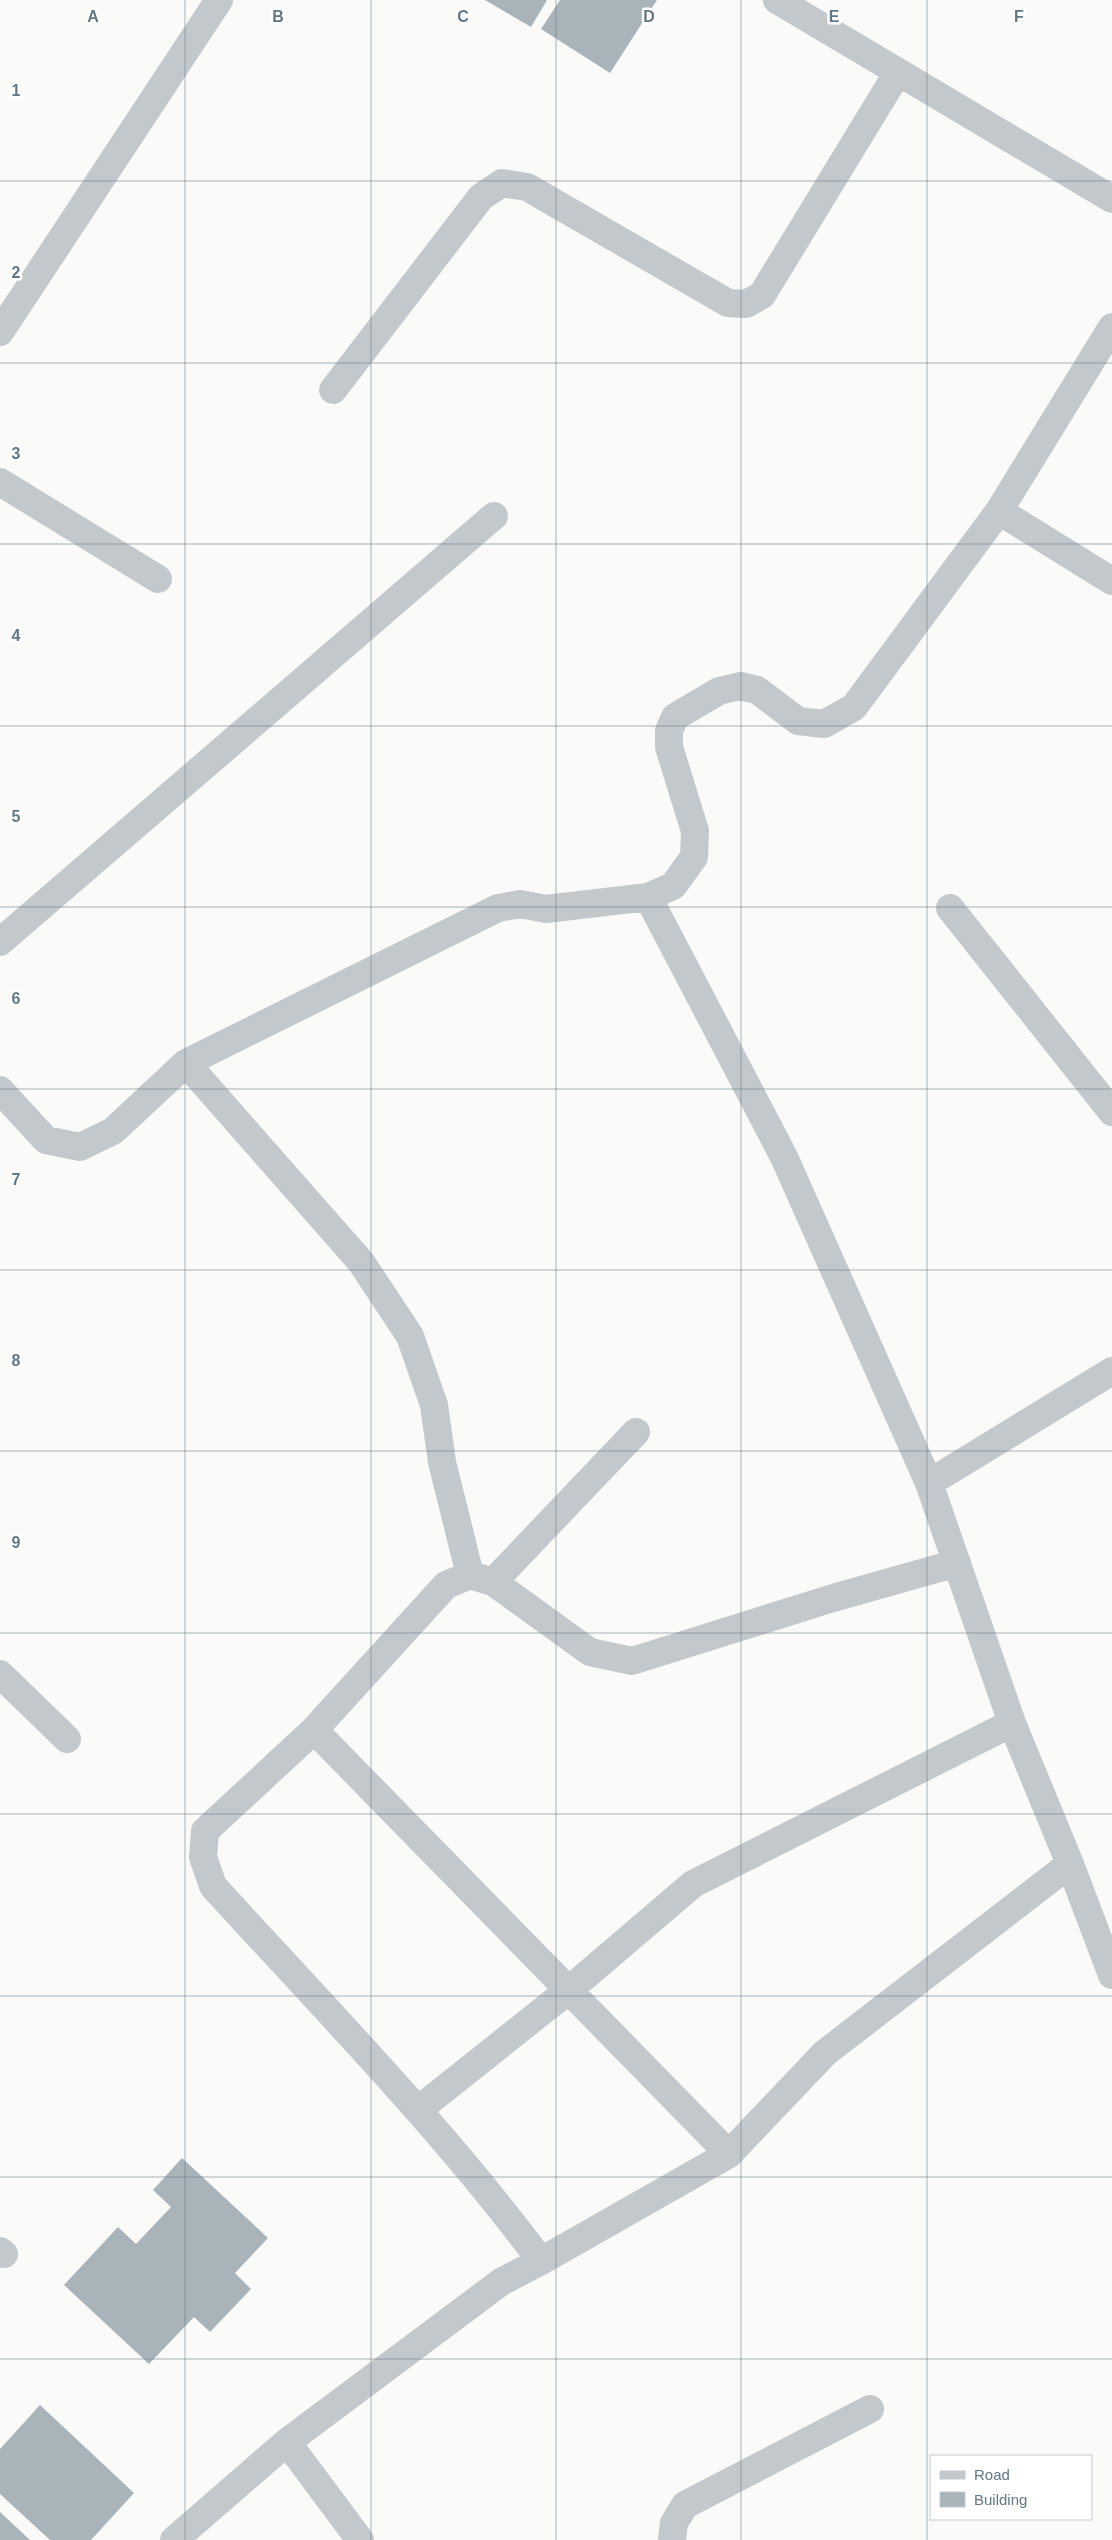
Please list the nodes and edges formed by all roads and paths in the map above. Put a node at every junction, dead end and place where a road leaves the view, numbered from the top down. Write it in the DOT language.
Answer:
graph roads {
  1 [pos="219,0"];
  2 [pos="777,0"];
  3 [pos="898,72"];
  4 [pos="1112,200"];
  5 [pos="2,325"];
  6 [pos="1112,327"];
  7 [pos="333,390"];
  8 [pos="0,482"];
  9 [pos="999,511"];
  10 [pos="494,516"];
  11 [pos="158,579"];
  12 [pos="1112,582"];
  13 [pos="648,897"];
  14 [pos="950,908"];
  15 [pos="0,942"];
  16 [pos="186,1062"];
  17 [pos="0,1090"];
  18 [pos="1112,1112"];
  19 [pos="1112,1371"];
  20 [pos="636,1432"];
  21 [pos="929,1483"];
  22 [pos="957,1563"];
  23 [pos="482,1578"];
  24 [pos="0,1674"];
  25 [pos="1012,1723"];
  26 [pos="314,1730"];
  27 [pos="67,1740"];
  28 [pos="1070,1864"];
  29 [pos="1112,1975"];
  30 [pos="570,1989"];
  31 [pos="418,2110"];
  32 [pos="729,2154"];
  33 [pos="542,2261"];
  34 [pos="870,2409"];
  35 [pos="288,2442"];
  36 [pos="174,2540"];
  37 [pos="360,2540"];
  38 [pos="672,2540"];
  1 -- 5 [label="street"];
  2 -- 3 [label="street"];
  3 -- 4 [label="street"];
  3 -- 7 [label="street"];
  6 -- 9 [label="street"];
  8 -- 11 [label="street"];
  9 -- 12 [label="street"];
  9 -- 13 [label="street"];
  10 -- 15 [label="street"];
  13 -- 16 [label="street"];
  13 -- 21 [label="street"];
  14 -- 18 [label="street"];
  16 -- 17 [label="street"];
  16 -- 23 [label="street"];
  19 -- 21 [label="street"];
  20 -- 23 [label="street"];
  21 -- 22 [label="street"];
  22 -- 23 [label="street"];
  22 -- 25 [label="street"];
  23 -- 26 [label="street"];
  24 -- 27 [label="street"];
  25 -- 28 [label="street"];
  25 -- 30 [label="street"];
  26 -- 30 [label="street"];
  26 -- 31 [label="street"];
  28 -- 29 [label="street"];
  28 -- 32 [label="street"];
  30 -- 31 [label="street"];
  30 -- 32 [label="street"];
  31 -- 33 [label="street"];
  32 -- 33 [label="street"];
  33 -- 35 [label="street"];
  34 -- 38 [label="street"];
  35 -- 36 [label="street"];
  35 -- 37 [label="street"];
}
